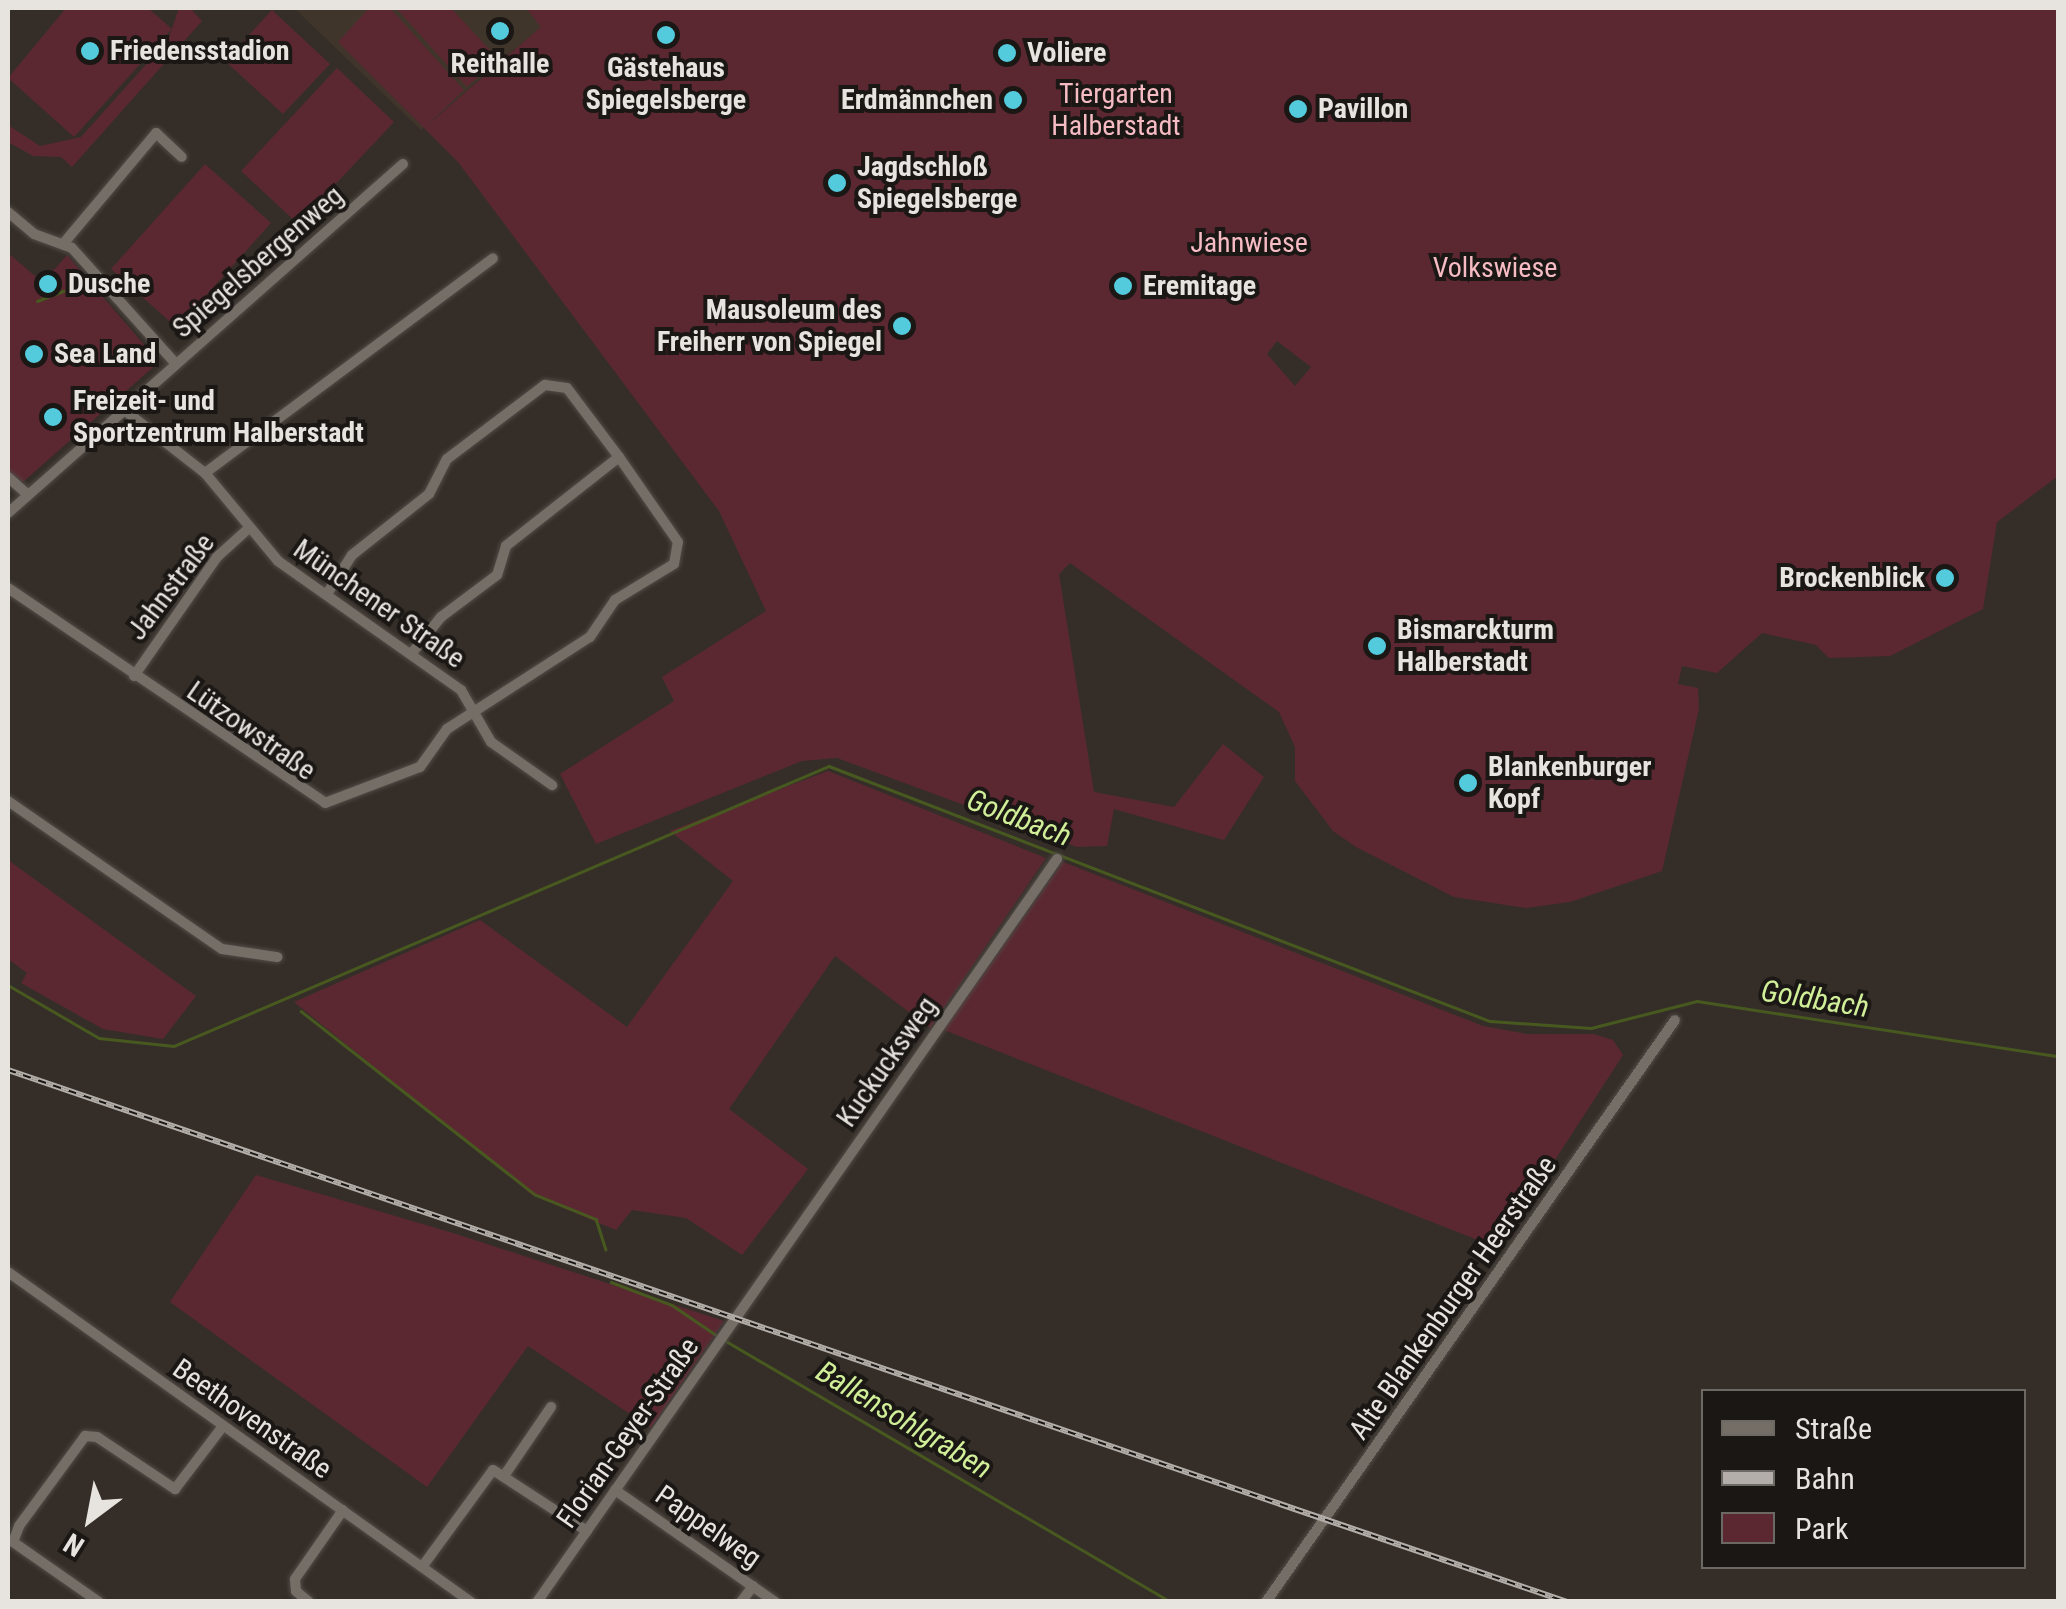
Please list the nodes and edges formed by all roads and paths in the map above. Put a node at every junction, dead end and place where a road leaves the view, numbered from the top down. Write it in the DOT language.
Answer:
graph roads {
  1 [pos="182,157"];
  2 [pos="403,164"];
  3 [pos="8,212"];
  4 [pos="63,244"];
  5 [pos="493,258"];
  6 [pos="176,364"];
  7 [pos="124,410"];
  8 [pos="619,457"];
  9 [pos="206,473"];
  10 [pos="8,476"];
  11 [pos="28,494"];
  12 [pos="8,513"];
  13 [pos="249,528"];
  14 [pos="8,588"];
  15 [pos="327,594"];
  16 [pos="412,653"];
  17 [pos="134,676"];
  18 [pos="473,714"];
  19 [pos="552,785"];
  20 [pos="8,801"];
  21 [pos="1057,860"];
  22 [pos="277,956"];
  23 [pos="1675,1020"];
  24 [pos="8,1272"];
  25 [pos="755,1291"];
  26 [pos="551,1407"];
  27 [pos="223,1426"];
  28 [pos="506,1473"];
  29 [pos="616,1490"];
  30 [pos="343,1510"];
  31 [pos="587,1531"];
  32 [pos="422,1567"];
  33 [pos="752,1586"];
  34 [pos="99,1602"];
  35 [pos="308,1602"];
  36 [pos="471,1602"];
  37 [pos="538,1602"];
  38 [pos="742,1602"];
  39 [pos="775,1602"];
  40 [pos="1266,1602"];
  1 -- 4 [label="street"];
  2 -- 6 [label="street, Spiegelsbergenweg"];
  3 -- 4 [label="street"];
  4 -- 6 [label="street"];
  5 -- 9 [label="street"];
  6 -- 7 [label="street, Spiegelsbergenweg"];
  7 -- 9 [label="street, Münchener Straße"];
  7 -- 11 [label="street, Spiegelsbergenweg"];
  8 -- 15 [label="street"];
  8 -- 16 [label="street"];
  8 -- 18 [label="street"];
  9 -- 13 [label="street, Münchener Straße"];
  10 -- 11 [label="street"];
  11 -- 12 [label="street, Spiegelsbergenweg"];
  13 -- 15 [label="street, Münchener Straße"];
  13 -- 17 [label="street, Jahnstraße"];
  14 -- 17 [label="street, Lützowstraße"];
  15 -- 16 [label="street, Münchener Straße"];
  16 -- 18 [label="street, Münchener Straße"];
  17 -- 18 [label="street, Lützowstraße"];
  18 -- 19 [label="street, Münchener Straße"];
  20 -- 22 [label="street"];
  21 -- 25 [label="street, Kuckucksweg"];
  23 -- 40 [label="street, Alte Blankenburger Heerstraße"];
  24 -- 27 [label="street, Beethovenstraße"];
  25 -- 29 [label="street, Florian-Geyer-Straße"];
  26 -- 28 [label="street"];
  27 -- 30 [label="street, Beethovenstraße"];
  27 -- 34 [label="street"];
  28 -- 31 [label="street"];
  28 -- 32 [label="street"];
  29 -- 31 [label="street, Florian-Geyer-Straße"];
  29 -- 33 [label="street, Pappelweg"];
  30 -- 32 [label="street, Beethovenstraße"];
  30 -- 35 [label="street"];
  31 -- 37 [label="street, Florian-Geyer-Straße"];
  32 -- 36 [label="street, Beethovenstraße"];
  33 -- 38 [label="street"];
  33 -- 39 [label="street, Pappelweg"];
}
